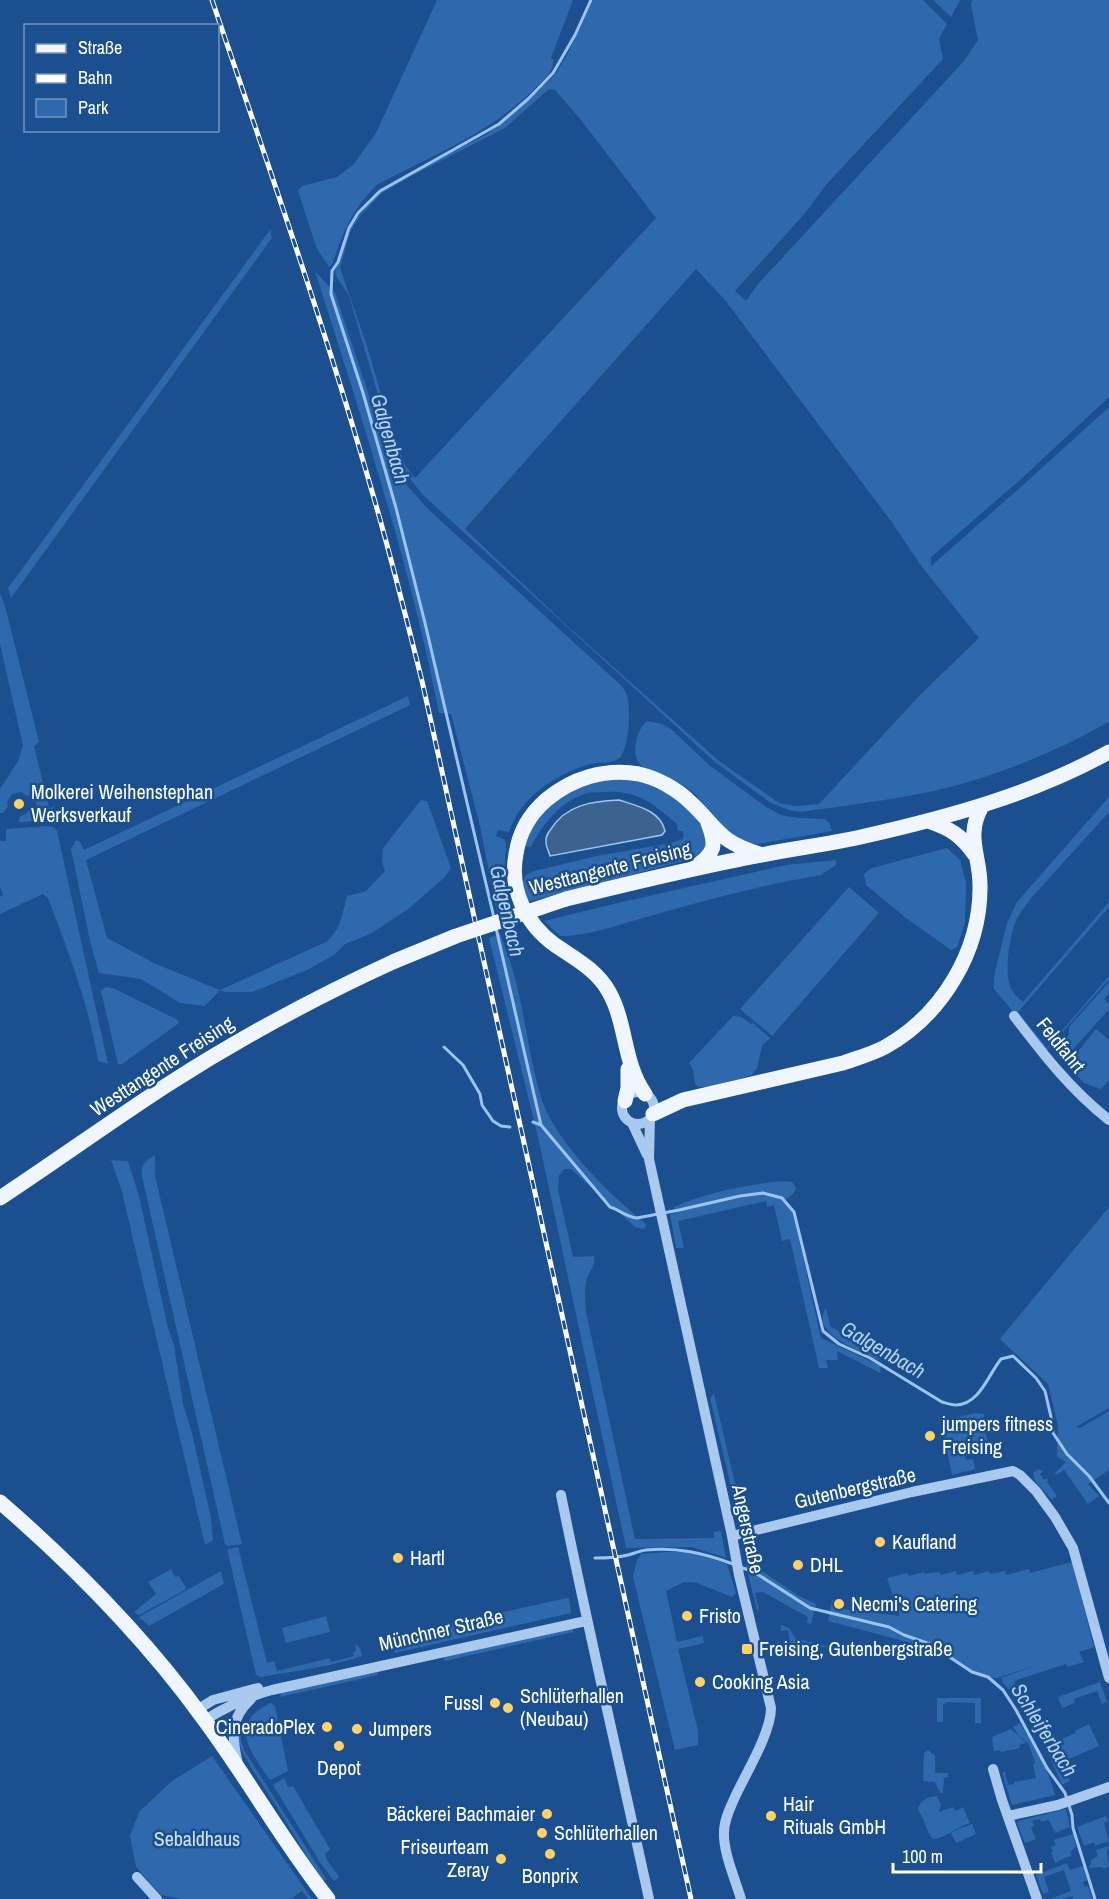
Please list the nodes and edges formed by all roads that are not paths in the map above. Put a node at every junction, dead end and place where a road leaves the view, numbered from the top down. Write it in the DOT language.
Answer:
graph roads {
  1 [pos="1109,752"];
  2 [pos="982,806"];
  3 [pos="928,821"];
  4 [pos="708,823"];
  5 [pos="762,855"];
  6 [pos="976,856"];
  7 [pos="693,868"];
  8 [pos="1014,1016"];
  9 [pos="628,1060"];
  10 [pos="647,1096"];
  11 [pos="683,1100"];
  12 [pos="625,1101"];
  13 [pos="651,1117"];
  14 [pos="1109,1120"];
  15 [pos="632,1123"];
  16 [pos="649,1159"];
  17 [pos="0,1198"];
  18 [pos="561,1495"];
  19 [pos="0,1502"];
  20 [pos="732,1536"];
  21 [pos="586,1621"];
  22 [pos="1109,1678"];
  23 [pos="310,1681"];
  24 [pos="256,1694"];
  25 [pos="201,1715"];
  26 [pos="993,1769"];
  27 [pos="239,1770"];
  28 [pos="1109,1787"];
  29 [pos="1008,1816"];
  30 [pos="137,1877"];
  31 [pos="157,1899"];
  32 [pos="328,1899"];
  33 [pos="649,1899"];
  34 [pos="741,1899"];
  35 [pos="1036,1899"];
  1 -- 2 [label="main road, Westtangente Freising"];
  2 -- 3 [label="main road, Westtangente Freising"];
  2 -- 6 [label="main road"];
  3 -- 5 [label="main road, Westtangente Freising"];
  3 -- 6 [label="main road"];
  4 -- 5 [label="main road"];
  4 -- 7 [label="main road"];
  4 -- 9 [label="main road"];
  5 -- 7 [label="main road, Westtangente Freising"];
  6 -- 11 [label="main road"];
  7 -- 17 [label="main road, Westtangente Freising, bridge"];
  8 -- 14 [label="street, Feldfahrt"];
  9 -- 10 [label="main road"];
  9 -- 12 [label="main road"];
  10 -- 11 [label="main road"];
  10 -- 12 [label="street"];
  10 -- 13 [label="street"];
  11 -- 13 [label="main road"];
  12 -- 15 [label="street"];
  13 -- 15 [label="street"];
  13 -- 16 [label="street, Angerstraße"];
  15 -- 16 [label="street, Angerstraße"];
  16 -- 20 [label="street, Angerstraße"];
  18 -- 21 [label="street"];
  19 -- 25 [label="main road"];
  20 -- 22 [label="street, Gutenbergstraße"];
  20 -- 34 [label="street, Angerstraße"];
  21 -- 23 [label="street, Münchner Straße"];
  21 -- 33 [label="street"];
  23 -- 24 [label="street, Münchner Straße"];
  23 -- 25 [label="street, Münchner Straße"];
  24 -- 25 [label="street, Münchner Straße"];
  24 -- 27 [label="street"];
  25 -- 27 [label="main road"];
  26 -- 29 [label="street"];
  27 -- 32 [label="main road"];
  28 -- 29 [label="street"];
  29 -- 35 [label="street"];
  30 -- 31 [label="street"];
}
